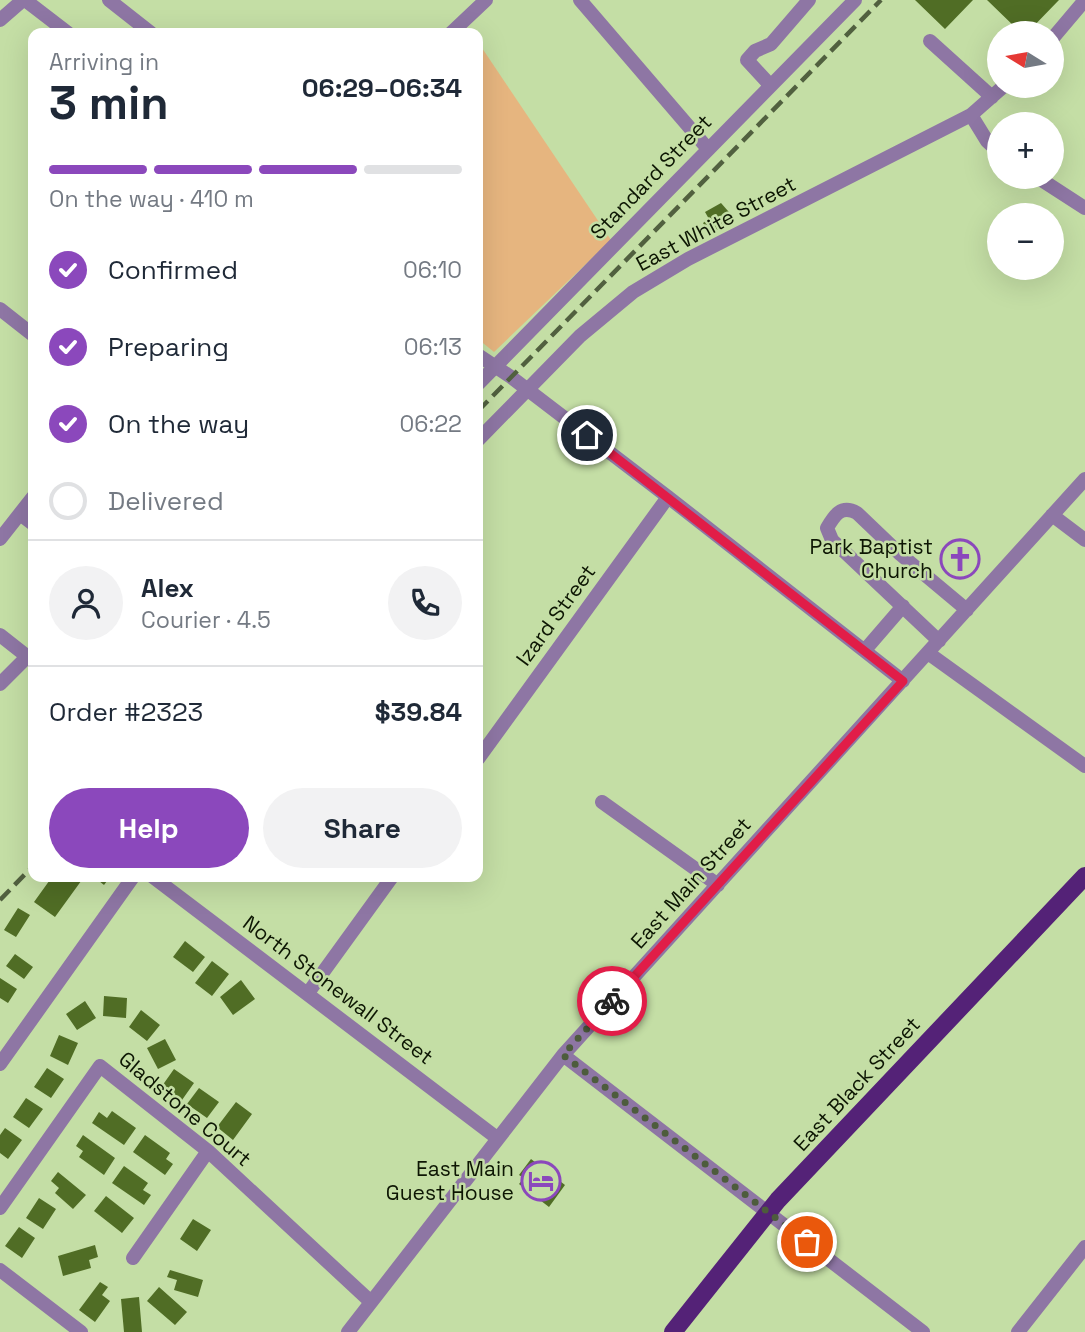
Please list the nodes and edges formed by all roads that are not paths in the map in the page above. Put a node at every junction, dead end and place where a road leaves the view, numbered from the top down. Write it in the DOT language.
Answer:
graph roads {
  1 [pos="24,0"];
  2 [pos="109,0"];
  3 [pos="486,0"];
  4 [pos="580,0"];
  5 [pos="809,0"];
  6 [pos="855,0"];
  7 [pos="1085,0"];
  8 [pos="0,20"];
  9 [pos="1064,25"];
  10 [pos="61,28"];
  11 [pos="145,28"];
  12 [pos="456,28"];
  13 [pos="930,41"];
  14 [pos="770,85"];
  15 [pos="987,92"];
  16 [pos="991,98"];
  17 [pos="971,115"];
  18 [pos="987,141"];
  19 [pos="708,149"];
  20 [pos="1056,189"];
  21 [pos="1085,208"];
  22 [pos="0,309"];
  23 [pos="28,331"];
  24 [pos="483,359"];
  25 [pos="494,367"];
  26 [pos="483,379"];
  27 [pos="527,389"];
  28 [pos="483,435"];
  29 [pos="1083,484"];
  30 [pos="668,497"];
  31 [pos="28,504"];
  32 [pos="20,514"];
  33 [pos="1052,515"];
  34 [pos="28,520"];
  35 [pos="0,539"];
  36 [pos="1085,541"];
  37 [pos="903,606"];
  38 [pos="967,610"];
  39 [pos="0,635"];
  40 [pos="939,641"];
  41 [pos="865,650"];
  42 [pos="928,653"];
  43 [pos="28,657"];
  44 [pos="28,661"];
  45 [pos="903,681"];
  46 [pos="0,684"];
  47 [pos="483,752"];
  48 [pos="1085,766"];
  49 [pos="602,802"];
  50 [pos="1085,876"];
  51 [pos="129,882"];
  52 [pos="160,882"];
  53 [pos="388,882"];
  54 [pos="718,885"];
  55 [pos="307,993"];
  56 [pos="563,1055"];
  57 [pos="0,1065"];
  58 [pos="497,1138"];
  59 [pos="208,1151"];
  60 [pos="0,1208"];
  61 [pos="768,1212"];
  62 [pos="1085,1247"];
  63 [pos="133,1258"];
  64 [pos="0,1270"];
  65 [pos="371,1302"];
  66 [pos="81,1332"];
  67 [pos="348,1332"];
  68 [pos="673,1332"];
  69 [pos="923,1332"];
  70 [pos="1017,1332"];
  1 -- 8 [label="street"];
  1 -- 10 [label="street"];
  2 -- 11 [label="street"];
  3 -- 12 [label="street"];
  4 -- 19 [label="street"];
  5 -- 14 [label="street"];
  6 -- 14 [label="street, Standard Street"];
  7 -- 9 [label="street"];
  13 -- 15 [label="street"];
  14 -- 19 [label="street, Standard Street"];
  16 -- 17 [label="street, East White Street"];
  17 -- 18 [label="street"];
  17 -- 27 [label="street, East White Street"];
  19 -- 25 [label="street, Standard Street"];
  20 -- 21 [label="street"];
  22 -- 23 [label="street"];
  24 -- 25 [label="street"];
  25 -- 26 [label="street, Standard Street"];
  25 -- 27 [label="street"];
  27 -- 28 [label="street, East White Street"];
  27 -- 30 [label="street"];
  29 -- 33 [label="street, East Main Street"];
  30 -- 41 [label="street"];
  30 -- 47 [label="street, Izard Street"];
  31 -- 32 [label="street"];
  32 -- 34 [label="street"];
  32 -- 35 [label="street"];
  33 -- 36 [label="street"];
  33 -- 38 [label="street, East Main Street"];
  37 -- 38 [label="street"];
  37 -- 40 [label="street"];
  37 -- 41 [label="street"];
  38 -- 40 [label="street, East Main Street"];
  39 -- 43 [label="street"];
  40 -- 42 [label="street, East Main Street"];
  41 -- 45 [label="street"];
  42 -- 45 [label="street, East Main Street"];
  42 -- 48 [label="street"];
  44 -- 46 [label="street"];
  45 -- 54 [label="street, East Main Street"];
  49 -- 54 [label="street"];
  50 -- 61 [label="main road, East Black Street"];
  51 -- 57 [label="street"];
  52 -- 55 [label="street, North Stonewall Street"];
  53 -- 55 [label="street"];
  54 -- 56 [label="street, East Main Street"];
  55 -- 58 [label="street, North Stonewall Street"];
  56 -- 58 [label="street, East Main Street"];
  56 -- 61 [label="street"];
  58 -- 65 [label="street, East Main Street"];
  59 -- 60 [label="street, Gladstone Court"];
  59 -- 63 [label="street"];
  59 -- 65 [label="street, Gladstone Court"];
  61 -- 68 [label="main road, East Black Street"];
  61 -- 69 [label="street"];
  62 -- 70 [label="street"];
  64 -- 66 [label="street"];
  65 -- 67 [label="street, East Main Street"];
}
